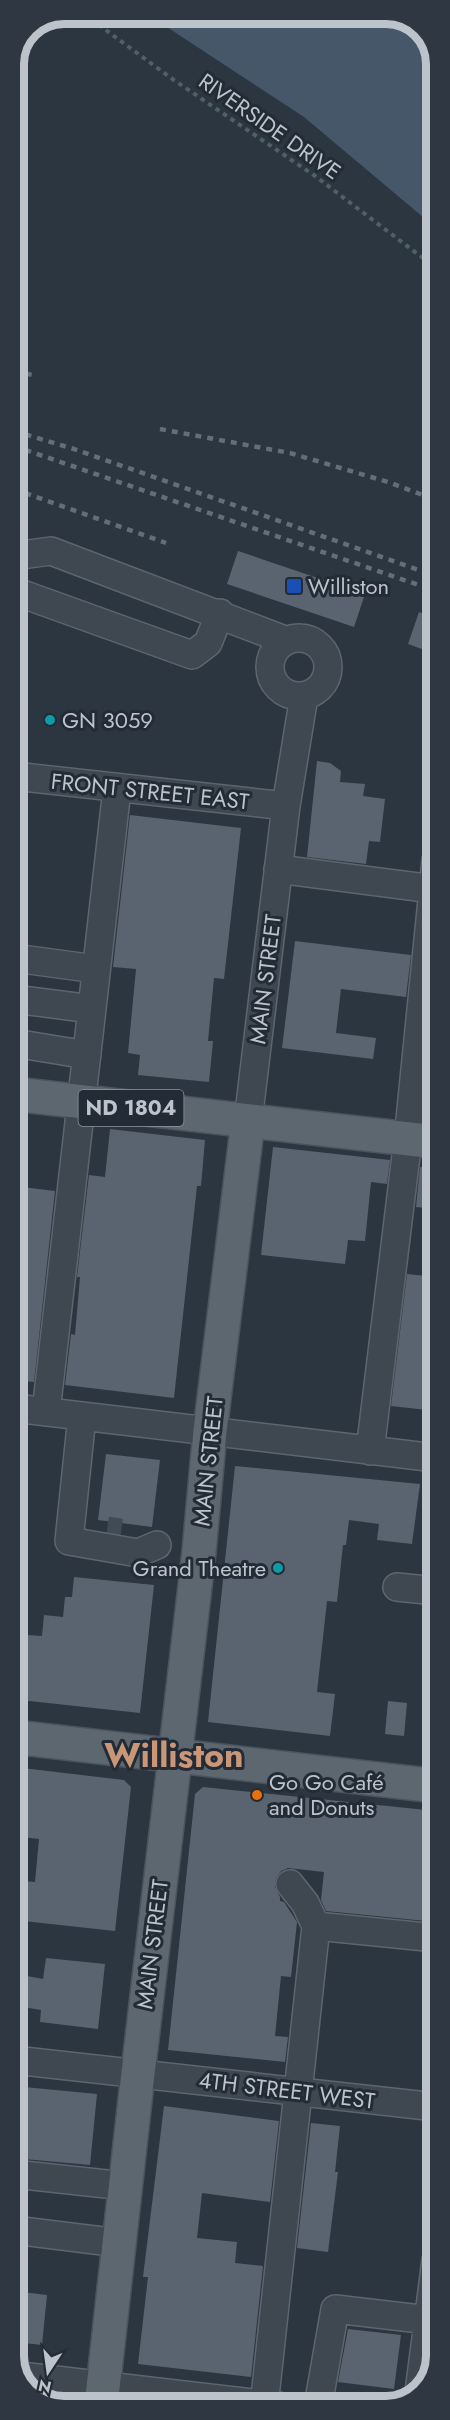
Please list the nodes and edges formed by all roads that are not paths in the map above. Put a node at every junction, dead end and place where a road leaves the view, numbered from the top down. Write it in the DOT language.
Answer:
graph roads {
  1 [pos="24,555"];
  2 [pos="24,595"];
  3 [pos="219,614"];
  4 [pos="285,640"];
  5 [pos="304,696"];
  6 [pos="24,777"];
  7 [pos="117,789"];
  8 [pos="286,806"];
  9 [pos="278,869"];
  10 [pos="426,888"];
  11 [pos="24,959"];
  12 [pos="96,969"];
  13 [pos="24,1000"];
  14 [pos="92,1009"];
  15 [pos="24,1045"];
  16 [pos="426,1049"];
  17 [pos="87,1054"];
  18 [pos="24,1095"];
  19 [pos="81,1102"];
  20 [pos="248,1121"];
  21 [pos="422,1141"];
  22 [pos="24,1409"];
  23 [pos="46,1412"];
  24 [pos="82,1416"];
  25 [pos="210,1431"];
  26 [pos="370,1451"];
  27 [pos="426,1457"];
  28 [pos="84,1543"];
  29 [pos="157,1545"];
  30 [pos="199,1552"];
  31 [pos="396,1587"];
  32 [pos="426,1590"];
  33 [pos="24,1738"];
  34 [pos="174,1755"];
  35 [pos="426,1785"];
  36 [pos="290,1884"];
  37 [pos="316,1926"];
  38 [pos="426,1937"];
  39 [pos="24,2061"];
  40 [pos="138,2073"];
  41 [pos="298,2091"];
  42 [pos="426,2106"];
  43 [pos="24,2175"];
  44 [pos="125,2186"];
  45 [pos="24,2231"];
  46 [pos="119,2243"];
  47 [pos="426,2320"];
  48 [pos="426,2342"];
  49 [pos="421,2375"];
  50 [pos="31,2379"];
  51 [pos="102,2396"];
  52 [pos="270,2396"];
  53 [pos="320,2396"];
  1 -- 3 [label="street"];
  2 -- 3 [label="street"];
  3 -- 4 [label="street"];
  4 -- 5 [label="street"];
  4 -- 5 [label="street"];
  5 -- 8 [label="street, MAIN STREET"];
  6 -- 7 [label="street, FRONT STREET EAST"];
  7 -- 8 [label="street, FRONT STREET EAST"];
  7 -- 12 [label="street"];
  8 -- 9 [label="street, MAIN STREET"];
  9 -- 10 [label="street"];
  9 -- 20 [label="street, MAIN STREET"];
  11 -- 12 [label="street"];
  12 -- 14 [label="street"];
  13 -- 14 [label="street"];
  14 -- 17 [label="street"];
  15 -- 17 [label="street"];
  16 -- 21 [label="street"];
  17 -- 19 [label="street"];
  18 -- 19 [label="main road, ND 1804"];
  19 -- 20 [label="main road, ND 1804"];
  19 -- 23 [label="street"];
  20 -- 21 [label="main road"];
  20 -- 25 [label="main road, MAIN STREET"];
  21 -- 26 [label="street"];
  22 -- 23 [label="street"];
  23 -- 24 [label="street"];
  24 -- 25 [label="street"];
  24 -- 28 [label="street"];
  25 -- 26 [label="street"];
  25 -- 30 [label="main road, MAIN STREET"];
  26 -- 27 [label="street"];
  28 -- 29 [label="street"];
  28 -- 29 [label="street"];
  29 -- 30 [label="street"];
  30 -- 34 [label="main road, MAIN STREET"];
  31 -- 32 [label="street"];
  33 -- 34 [label="main road"];
  34 -- 35 [label="main road"];
  34 -- 40 [label="main road, MAIN STREET"];
  36 -- 37 [label="street"];
  37 -- 38 [label="street"];
  37 -- 41 [label="street"];
  39 -- 40 [label="street, 4TH STREET WEST"];
  40 -- 41 [label="street, 4TH STREET WEST"];
  40 -- 44 [label="main road, MAIN STREET"];
  41 -- 42 [label="street, 4TH STREET WEST"];
  41 -- 52 [label="street"];
  43 -- 44 [label="street"];
  44 -- 46 [label="main road, MAIN STREET"];
  45 -- 46 [label="street"];
  46 -- 51 [label="main road, MAIN STREET"];
  47 -- 53 [label="street"];
  48 -- 49 [label="street"];
  50 -- 51 [label="street"];
}
